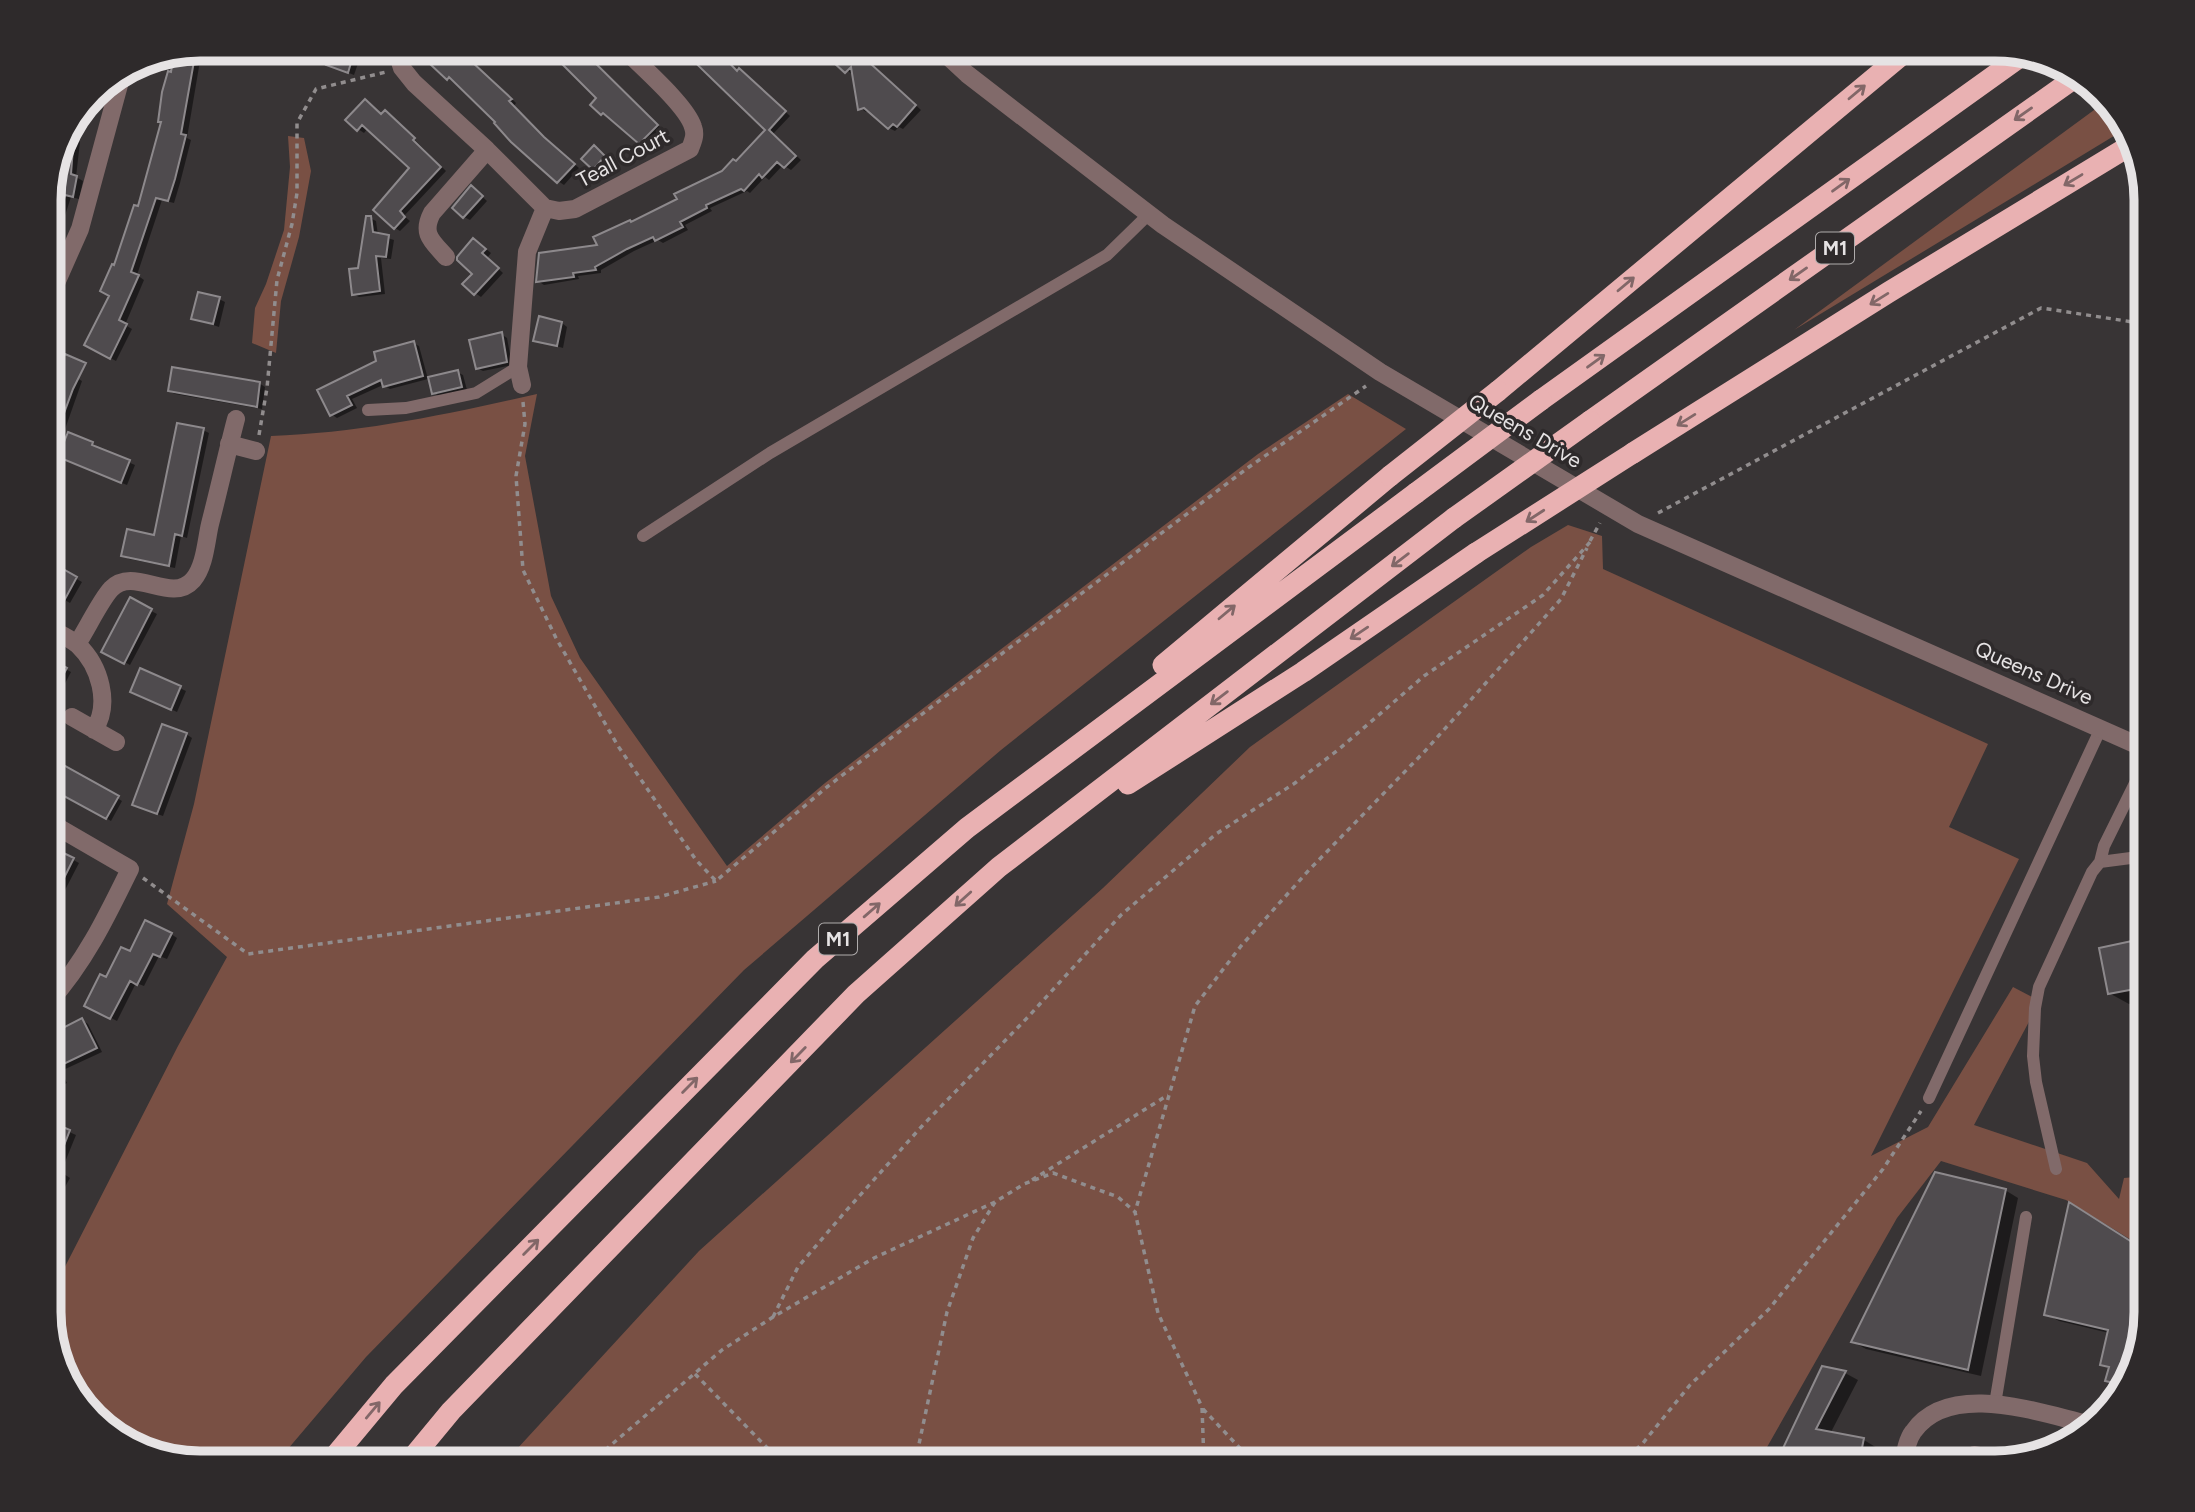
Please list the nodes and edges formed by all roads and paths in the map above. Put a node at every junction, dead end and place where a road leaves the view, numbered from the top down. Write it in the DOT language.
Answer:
graph roads {
  1 [pos="1895,61"];
  2 [pos="400,62"];
  3 [pos="636,62"];
  4 [pos="954,62"];
  5 [pos="2013,62"];
  6 [pos="402,68"];
  7 [pos="2068,83"];
  8 [pos="118,89"];
  9 [pos="2124,149"];
  10 [pos="487,150"];
  11 [pos="545,208"];
  12 [pos="1149,214"];
  13 [pos="446,257"];
  14 [pos="62,270"];
  15 [pos="2134,322"];
  16 [pos="1380,372"];
  17 [pos="520,376"];
  18 [pos="368,410"];
  19 [pos="236,419"];
  20 [pos="229,444"];
  21 [pos="256,451"];
  22 [pos="1608,506"];
  23 [pos="1638,524"];
  24 [pos="643,536"];
  25 [pos="1591,541"];
  26 [pos="62,635"];
  27 [pos="77,644"];
  28 [pos="72,717"];
  29 [pos="2101,728"];
  30 [pos="94,730"];
  31 [pos="116,742"];
  32 [pos="2134,743"];
  33 [pos="2134,785"];
  34 [pos="968,828"];
  35 [pos="62,830"];
  36 [pos="2134,858"];
  37 [pos="2100,862"];
  38 [pos="999,867"];
  39 [pos="130,869"];
  40 [pos="716,881"];
  41 [pos="62,986"];
  42 [pos="1169,1094"];
  43 [pos="1930,1098"];
  44 [pos="2056,1169"];
  45 [pos="1024,1184"];
  46 [pos="995,1202"];
  47 [pos="1135,1212"];
  48 [pos="2026,1217"];
  49 [pos="773,1317"];
  50 [pos="695,1374"];
  51 [pos="1994,1404"];
  52 [pos="1202,1407"];
  53 [pos="2078,1422"];
  54 [pos="339,1451"];
  55 [pos="418,1451"];
  56 [pos="604,1451"];
  57 [pos="770,1451"];
  58 [pos="918,1451"];
  59 [pos="1204,1451"];
  60 [pos="1243,1451"];
  61 [pos="1634,1451"];
  62 [pos="1906,1451"];
  34 -- 1 [label="highway, one-way, bridge"];
  2 -- 6 [label="street"];
  3 -- 11 [label="street, Teall Court"];
  4 -- 12 [label="street, Queens Drive"];
  34 -- 5 [label="highway, M1, one-way, bridge"];
  6 -- 10 [label="street"];
  6 -- 21 [label="path"];
  7 -- 38 [label="highway, M1, one-way, bridge"];
  8 -- 14 [label="street"];
  9 -- 38 [label="highway, one-way, bridge"];
  10 -- 11 [label="street"];
  10 -- 13 [label="street"];
  11 -- 17 [label="street"];
  12 -- 16 [label="street, Queens Drive"];
  12 -- 24 [label="lane"];
  15 -- 23 [label="path"];
  16 -- 22 [label="street, Queens Drive"];
  16 -- 40 [label="path"];
  17 -- 18 [label="lane"];
  17 -- 40 [label="path"];
  19 -- 20 [label="street"];
  20 -- 21 [label="street"];
  20 -- 27 [label="street"];
  22 -- 23 [label="street, Queens Drive"];
  22 -- 25 [label="path"];
  23 -- 29 [label="street, Queens Drive"];
  25 -- 42 [label="path"];
  25 -- 49 [label="path"];
  26 -- 27 [label="street"];
  27 -- 30 [label="street"];
  28 -- 30 [label="street"];
  29 -- 32 [label="street, Queens Drive"];
  29 -- 43 [label="lane"];
  30 -- 31 [label="street"];
  33 -- 37 [label="lane"];
  54 -- 34 [label="highway, M1, one-way"];
  35 -- 39 [label="street"];
  36 -- 37 [label="lane"];
  37 -- 44 [label="lane"];
  38 -- 55 [label="highway, M1, one-way"];
  39 -- 40 [label="path"];
  39 -- 41 [label="street"];
  42 -- 45 [label="path"];
  42 -- 47 [label="path"];
  43 -- 61 [label="path"];
  45 -- 46 [label="path"];
  45 -- 47 [label="path"];
  46 -- 49 [label="path"];
  46 -- 58 [label="path"];
  47 -- 52 [label="path"];
  48 -- 51 [label="lane"];
  49 -- 50 [label="path"];
  50 -- 56 [label="path"];
  50 -- 57 [label="path"];
  51 -- 53 [label="street"];
  51 -- 62 [label="street"];
  52 -- 59 [label="path"];
  52 -- 60 [label="path"];
}
